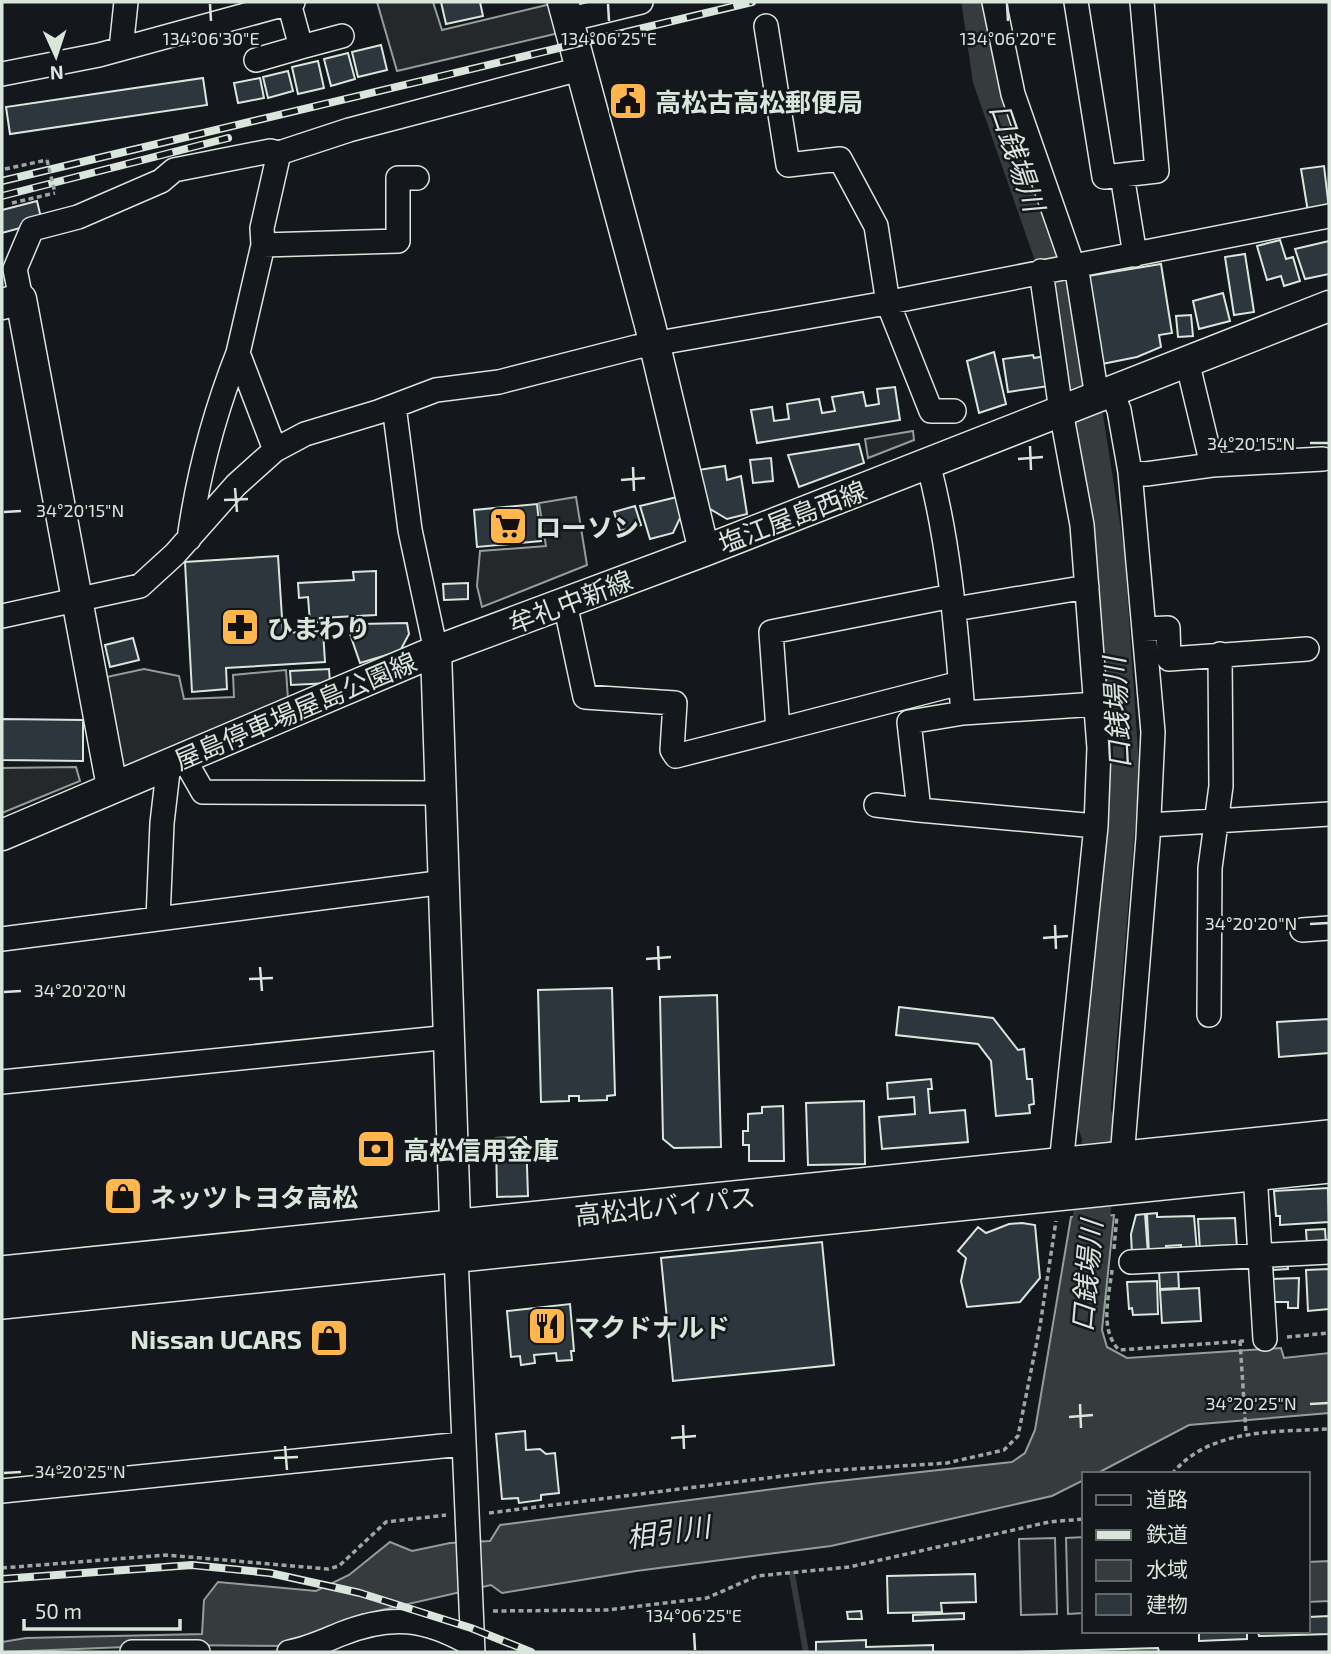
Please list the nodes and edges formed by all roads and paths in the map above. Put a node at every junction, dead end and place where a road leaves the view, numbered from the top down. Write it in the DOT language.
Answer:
graph roads {
  1 [pos="126,2"];
  2 [pos="291,2"];
  3 [pos="641,2"];
  4 [pos="993,2"];
  5 [pos="1076,2"];
  6 [pos="1142,2"];
  7 [pos="257,7"];
  8 [pos="565,11"];
  9 [pos="766,26"];
  10 [pos="342,36"];
  11 [pos="301,47"];
  12 [pos="121,49"];
  13 [pos="256,60"];
  14 [pos="580,69"];
  15 [pos="2,74"];
  16 [pos="279,153"];
  17 [pos="5,170"];
  18 [pos="1122,175"];
  19 [pos="417,178"];
  20 [pos="12,203"];
  21 [pos="1329,216"];
  22 [pos="263,245"];
  23 [pos="1135,255"];
  24 [pos="1073,266"];
  25 [pos="1043,271"];
  26 [pos="11,301"];
  27 [pos="888,303"];
  28 [pos="1329,306"];
  29 [pos="654,344"];
  30 [pos="238,353"];
  31 [pos="1187,361"];
  32 [pos="1086,401"];
  33 [pos="394,406"];
  34 [pos="954,411"];
  35 [pos="275,450"];
  36 [pos="1322,459"];
  37 [pos="928,463"];
  38 [pos="1212,465"];
  39 [pos="1130,472"];
  40 [pos="189,539"];
  41 [pos="704,551"];
  42 [pos="1087,587"];
  43 [pos="76,602"];
  44 [pos="565,603"];
  45 [pos="954,603"];
  46 [pos="2,616"];
  47 [pos="1144,629"];
  48 [pos="1307,649"];
  49 [pos="436,651"];
  50 [pos="1220,654"];
  51 [pos="960,683"];
  52 [pos="905,697"];
  53 [pos="1097,704"];
  54 [pos="963,713"];
  55 [pos="909,722"];
  56 [pos="778,730"];
  57 [pos="176,760"];
  58 [pos="112,787"];
  59 [pos="441,793"];
  60 [pos="876,806"];
  61 [pos="919,810"];
  62 [pos="1329,814"];
  63 [pos="1215,820"];
  64 [pos="1149,825"];
  65 [pos="1096,826"];
  66 [pos="2,835"];
  67 [pos="445,882"];
  68 [pos="158,919"];
  69 [pos="1329,928"];
  70 [pos="1302,930"];
  71 [pos="2,939"];
  72 [pos="1209,1014"];
  73 [pos="450,1037"];
  74 [pos="2,1082"];
  75 [pos="1329,1138"];
  76 [pos="1329,1165"];
  77 [pos="1255,1173"];
  78 [pos="1117,1176"];
  79 [pos="1061,1183"];
  80 [pos="456,1241"];
  81 [pos="1329,1252"];
  82 [pos="1260,1255"];
  83 [pos="1131,1262"];
  84 [pos="2,1274"];
  85 [pos="2,1301"];
  86 [pos="1329,1333"];
  87 [pos="1265,1339"];
  88 [pos="1240,1341"];
  89 [pos="1329,1429"];
  90 [pos="1247,1433"];
  91 [pos="462,1444"];
  92 [pos="1175,1472"];
  93 [pos="2,1492"];
  94 [pos="1082,1519"];
  95 [pos="467,1524"];
  96 [pos="2,1568"];
  97 [pos="470,1602"];
  98 [pos="323,1647"];
  99 [pos="472,1648"];
  100 [pos="132,1652"];
  101 [pos="198,1652"];
  102 [pos="289,1652"];
  1 -- 12 [label="street"];
  2 -- 7 [label="street"];
  2 -- 11 [label="street"];
  3 -- 8 [label="street"];
  4 -- 24 [label="street"];
  5 -- 18 [label="street"];
  6 -- 18 [label="street"];
  7 -- 12 [label="street"];
  8 -- 14 [label="main road, 塩江屋島西線"];
  9 -- 27 [label="street"];
  10 -- 11 [label="street"];
  11 -- 13 [label="street"];
  12 -- 15 [label="street"];
  14 -- 16 [label="street"];
  14 -- 29 [label="main road, 塩江屋島西線"];
  16 -- 22 [label="street"];
  16 -- 26 [label="street"];
  17 -- 20 [label="path, bridge"];
  18 -- 23 [label="street"];
  19 -- 22 [label="street"];
  21 -- 23 [label="street"];
  22 -- 30 [label="street"];
  23 -- 24 [label="street"];
  24 -- 25 [label="street"];
  24 -- 32 [label="street"];
  25 -- 27 [label="street"];
  25 -- 32 [label="street"];
  26 -- 43 [label="main road"];
  27 -- 29 [label="street"];
  27 -- 34 [label="street"];
  28 -- 31 [label="main road, 塩江屋島西線"];
  29 -- 33 [label="street"];
  29 -- 41 [label="main road, 塩江屋島西線"];
  30 -- 35 [label="street"];
  30 -- 40 [label="street"];
  31 -- 32 [label="main road, 塩江屋島西線"];
  31 -- 38 [label="street"];
  32 -- 37 [label="main road, 塩江屋島西線"];
  32 -- 39 [label="street"];
  32 -- 42 [label="street"];
  33 -- 35 [label="street"];
  33 -- 49 [label="street"];
  35 -- 40 [label="street"];
  36 -- 38 [label="street"];
  37 -- 41 [label="main road, 塩江屋島西線"];
  37 -- 45 [label="street"];
  38 -- 39 [label="street"];
  39 -- 47 [label="street"];
  40 -- 43 [label="street"];
  41 -- 44 [label="main road, 牟礼中新線"];
  42 -- 45 [label="street"];
  42 -- 53 [label="street"];
  43 -- 46 [label="street"];
  43 -- 58 [label="main road"];
  44 -- 49 [label="main road, 牟礼中新線"];
  44 -- 56 [label="street"];
  45 -- 51 [label="street"];
  45 -- 56 [label="street"];
  47 -- 50 [label="street"];
  47 -- 64 [label="street"];
  48 -- 50 [label="street"];
  49 -- 57 [label="main road, 屋島停車場屋島公園線"];
  49 -- 59 [label="main road, 屋島停車場屋島公園線"];
  50 -- 63 [label="street"];
  51 -- 52 [label="street"];
  51 -- 54 [label="street"];
  52 -- 55 [label="street"];
  52 -- 56 [label="street"];
  53 -- 54 [label="street"];
  53 -- 65 [label="street"];
  54 -- 55 [label="street"];
  55 -- 61 [label="street"];
  57 -- 58 [label="main road, 屋島停車場屋島公園線"];
  57 -- 59 [label="street"];
  57 -- 68 [label="street"];
  58 -- 66 [label="main road"];
  59 -- 67 [label="main road, 屋島停車場屋島公園線"];
  60 -- 61 [label="street"];
  61 -- 65 [label="street"];
  62 -- 63 [label="street"];
  63 -- 64 [label="street"];
  63 -- 72 [label="street"];
  64 -- 78 [label="street"];
  65 -- 79 [label="street"];
  67 -- 68 [label="street"];
  67 -- 73 [label="main road, 屋島停車場屋島公園線"];
  68 -- 71 [label="street"];
  69 -- 70 [label="street"];
  73 -- 74 [label="street"];
  73 -- 80 [label="main road, 屋島停車場屋島公園線"];
  75 -- 78 [label="highway, 高松北バイパス"];
  76 -- 77 [label="highway, 高松北バイパス"];
  77 -- 78 [label="highway, 高松北バイパス"];
  77 -- 82 [label="street"];
  78 -- 79 [label="highway, 高松北バイパス"];
  78 -- 88 [label="path"];
  79 -- 80 [label="highway, 高松北バイパス"];
  79 -- 95 [label="path"];
  80 -- 84 [label="highway, 高松北バイパス"];
  80 -- 85 [label="highway, 高松北バイパス"];
  80 -- 91 [label="street"];
  81 -- 82 [label="street"];
  82 -- 83 [label="street"];
  82 -- 87 [label="street"];
  86 -- 87 [label="path"];
  87 -- 88 [label="path"];
  88 -- 90 [label="path"];
  89 -- 90 [label="path"];
  90 -- 92 [label="path"];
  91 -- 93 [label="street"];
  91 -- 95 [label="street"];
  94 -- 97 [label="path"];
  95 -- 96 [label="path"];
  95 -- 97 [label="street"];
  97 -- 99 [label="street"];
  98 -- 99 [label="street"];
  98 -- 102 [label="street"];
  100 -- 101 [label="street"];
}
